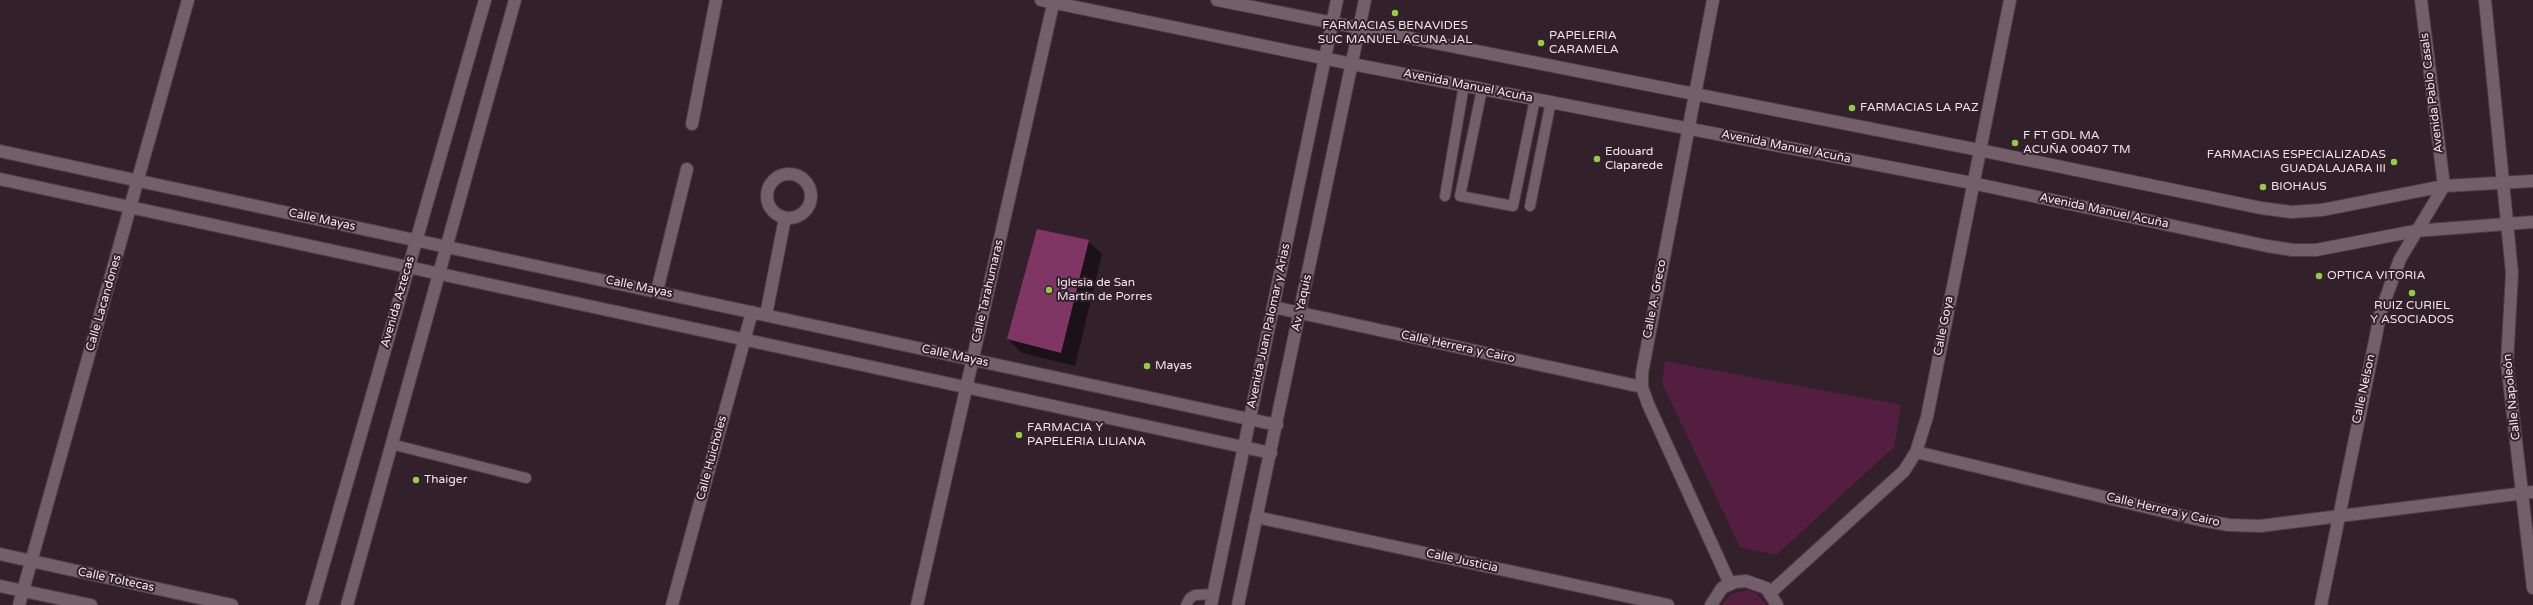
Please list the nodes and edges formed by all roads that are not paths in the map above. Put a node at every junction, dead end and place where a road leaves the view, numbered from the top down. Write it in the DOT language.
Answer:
graph roads {
  1 [pos="188,0"];
  2 [pos="485,0"];
  3 [pos="514,0"];
  4 [pos="716,0"];
  5 [pos="1041,0"];
  6 [pos="1217,0"];
  7 [pos="1337,0"];
  8 [pos="1365,0"];
  9 [pos="1713,0"];
  10 [pos="2010,0"];
  11 [pos="2421,0"];
  12 [pos="2485,0"];
  13 [pos="1054,1"];
  14 [pos="1332,24"];
  15 [pos="1359,29"];
  16 [pos="1325,59"];
  17 [pos="1352,64"];
  18 [pos="1464,86"];
  19 [pos="1482,89"];
  20 [pos="1693,94"];
  21 [pos="1535,99"];
  22 [pos="1551,101"];
  23 [pos="692,124"];
  24 [pos="1687,128"];
  25 [pos="1979,150"];
  26 [pos="0,151"];
  27 [pos="687,169"];
  28 [pos="0,179"];
  29 [pos="138,181"];
  30 [pos="2503,181"];
  31 [pos="2533,181"];
  32 [pos="1972,183"];
  33 [pos="2444,186"];
  34 [pos="1445,196"];
  35 [pos="1530,206"];
  36 [pos="130,208"];
  37 [pos="785,218"];
  38 [pos="2533,222"];
  39 [pos="2507,224"];
  40 [pos="2415,231"];
  41 [pos="416,239"];
  42 [pos="446,246"];
  43 [pos="408,265"];
  44 [pos="439,272"];
  45 [pos="657,292"];
  46 [pos="1273,307"];
  47 [pos="752,312"];
  48 [pos="1300,313"];
  49 [pos="766,315"];
  50 [pos="745,338"];
  51 [pos="973,359"];
  52 [pos="966,386"];
  53 [pos="1642,387"];
  54 [pos="1250,420"];
  55 [pos="1277,425"];
  56 [pos="391,444"];
  57 [pos="1244,447"];
  58 [pos="1916,452"];
  59 [pos="1271,453"];
  60 [pos="526,478"];
  61 [pos="2528,492"];
  62 [pos="1256,517"];
  63 [pos="2338,517"];
  64 [pos="0,554"];
  65 [pos="32,561"];
  66 [pos="1730,584"];
  67 [pos="0,586"];
  68 [pos="2533,588"];
  69 [pos="23,591"];
  70 [pos="1770,593"];
  71 [pos="1213,600"];
  72 [pos="19,605"];
  73 [pos="91,605"];
  74 [pos="232,605"];
  75 [pos="312,605"];
  76 [pos="347,605"];
  77 [pos="672,605"];
  78 [pos="917,605"];
  79 [pos="1186,605"];
  80 [pos="1238,605"];
  81 [pos="1668,605"];
  82 [pos="1711,605"];
  83 [pos="1777,605"];
  84 [pos="2321,605"];
  1 -- 29 [label="street, Calle Lacandones"];
  2 -- 41 [label="street, Avenida Aztecas"];
  3 -- 42 [label="street"];
  4 -- 23 [label="street"];
  5 -- 13 [label="street, Avenida Manuel Acuña"];
  6 -- 14 [label="street"];
  7 -- 14 [label="street"];
  8 -- 15 [label="street, Av. Yaquis"];
  9 -- 20 [label="street, Calle A. Greco"];
  10 -- 25 [label="street, Calle Goya"];
  11 -- 33 [label="street, Avenida Pablo Casals"];
  12 -- 30 [label="street"];
  13 -- 16 [label="street, Avenida Manuel Acuña"];
  13 -- 51 [label="street, Calle Tarahumaras"];
  14 -- 15 [label="street"];
  14 -- 16 [label="street"];
  15 -- 17 [label="street, Av. Yaquis"];
  15 -- 20 [label="street"];
  16 -- 17 [label="street, Avenida Manuel Acuña"];
  16 -- 46 [label="street, Avenida Juan Palomar y Arias"];
  17 -- 18 [label="street, Avenida Manuel Acuña"];
  17 -- 48 [label="street, Av. Yaquis"];
  18 -- 19 [label="street, Avenida Manuel Acuña"];
  18 -- 34 [label="lane"];
  19 -- 21 [label="street, Avenida Manuel Acuña"];
  19 -- 21 [label="lane"];
  20 -- 24 [label="street, Calle A. Greco"];
  20 -- 25 [label="street"];
  21 -- 22 [label="street, Avenida Manuel Acuña"];
  22 -- 24 [label="street, Avenida Manuel Acuña"];
  22 -- 35 [label="lane"];
  24 -- 32 [label="street, Avenida Manuel Acuña"];
  24 -- 53 [label="street, Calle A. Greco"];
  25 -- 32 [label="street, Calle Goya"];
  25 -- 33 [label="street"];
  26 -- 29 [label="street, Calle Mayas"];
  27 -- 45 [label="street"];
  28 -- 36 [label="street"];
  29 -- 36 [label="street, Calle Lacandones"];
  29 -- 41 [label="street, Calle Mayas"];
  30 -- 31 [label="street"];
  30 -- 33 [label="street"];
  30 -- 39 [label="street, Calle Napoleón"];
  32 -- 40 [label="street, Avenida Manuel Acuña"];
  32 -- 58 [label="street, Calle Goya"];
  33 -- 40 [label="street, Calle Nelson"];
  36 -- 43 [label="street"];
  36 -- 65 [label="street, Calle Lacandones"];
  37 -- 49 [label="street"];
  38 -- 39 [label="street, Avenida Manuel Acuña"];
  39 -- 40 [label="street, Avenida Manuel Acuña"];
  39 -- 61 [label="street, Calle Napoleón"];
  40 -- 63 [label="street, Calle Nelson"];
  41 -- 42 [label="street, Calle Mayas"];
  41 -- 43 [label="street, Avenida Aztecas"];
  42 -- 44 [label="street"];
  42 -- 45 [label="street, Calle Mayas"];
  43 -- 44 [label="street"];
  43 -- 75 [label="street, Avenida Aztecas"];
  44 -- 50 [label="street"];
  44 -- 56 [label="street"];
  45 -- 47 [label="street, Calle Mayas"];
  46 -- 48 [label="street, Calle Herrera y Cairo"];
  46 -- 54 [label="street, Avenida Juan Palomar y Arias"];
  47 -- 49 [label="street, Calle Mayas"];
  47 -- 50 [label="street, Calle Huicholes"];
  48 -- 53 [label="street, Calle Herrera y Cairo"];
  48 -- 55 [label="street, Av. Yaquis"];
  49 -- 51 [label="street, Calle Mayas"];
  50 -- 52 [label="street"];
  50 -- 77 [label="street, Calle Huicholes"];
  51 -- 52 [label="street, Calle Tarahumaras"];
  51 -- 54 [label="street, Calle Mayas"];
  52 -- 57 [label="street"];
  52 -- 78 [label="street, Calle Tarahumaras"];
  53 -- 66 [label="street, Calle A. Greco"];
  54 -- 55 [label="street, Calle Mayas"];
  54 -- 57 [label="street, Avenida Juan Palomar y Arias"];
  55 -- 59 [label="street, Av. Yaquis"];
  56 -- 60 [label="lane"];
  56 -- 76 [label="street"];
  57 -- 59 [label="street"];
  57 -- 71 [label="street"];
  58 -- 63 [label="street, Calle Herrera y Cairo"];
  58 -- 70 [label="street, Calle Goya"];
  59 -- 62 [label="street, Av. Yaquis"];
  61 -- 63 [label="street, Calle Herrera y Cairo"];
  61 -- 68 [label="street, Calle Napoleón"];
  62 -- 80 [label="street, Av. Yaquis"];
  62 -- 81 [label="street, Calle Justicia"];
  63 -- 84 [label="street, Calle Nelson"];
  64 -- 65 [label="street, Calle Toltecas"];
  65 -- 69 [label="street, Calle Lacandones"];
  65 -- 74 [label="street, Calle Toltecas"];
  66 -- 70 [label="street"];
  66 -- 82 [label="street"];
  67 -- 69 [label="street"];
  69 -- 72 [label="street, Calle Lacandones"];
  69 -- 73 [label="street"];
  70 -- 83 [label="street"];
  71 -- 79 [label="lane"];
}
